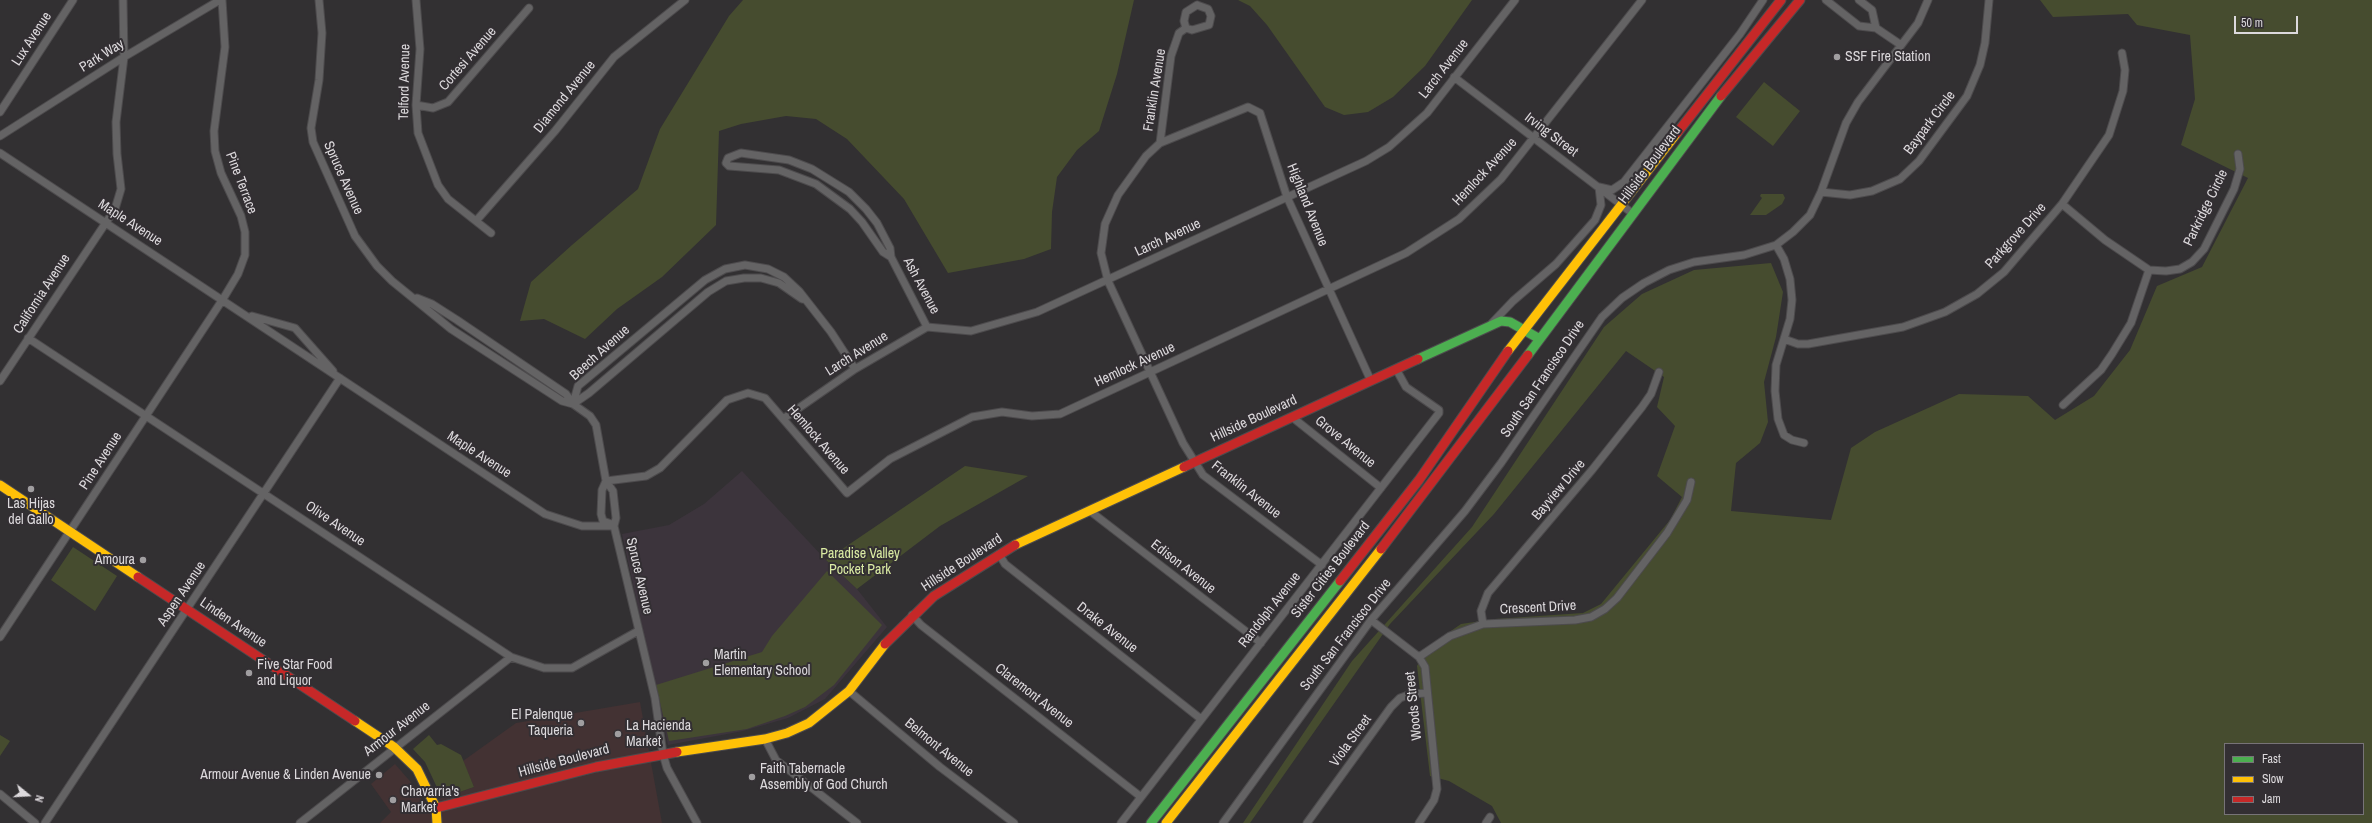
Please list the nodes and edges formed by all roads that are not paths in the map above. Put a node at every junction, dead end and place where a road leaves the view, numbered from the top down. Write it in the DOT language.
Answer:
graph roads {
  1 [pos="73,0"];
  2 [pos="123,0"];
  3 [pos="221,0"];
  4 [pos="319,0"];
  5 [pos="416,0"];
  6 [pos="685,0"];
  7 [pos="1515,0"];
  8 [pos="1642,0"];
  9 [pos="1763,0"];
  10 [pos="1781,0"];
  11 [pos="1800,0"];
  12 [pos="1826,0"];
  13 [pos="1859,0"];
  14 [pos="1928,0"];
  15 [pos="1989,0"];
  16 [pos="529,8"];
  17 [pos="1186,28"];
  18 [pos="1876,28"];
  19 [pos="1901,46"];
  20 [pos="2122,53"];
  21 [pos="124,57"];
  22 [pos="1454,77"];
  23 [pos="416,106"];
  24 [pos="0,112"];
  25 [pos="0,136"];
  26 [pos="1534,138"];
  27 [pos="1160,143"];
  28 [pos="0,153"];
  29 [pos="2238,154"];
  30 [pos="782,159"];
  31 [pos="779,170"];
  32 [pos="1599,187"];
  33 [pos="1821,192"];
  34 [pos="1287,197"];
  35 [pos="1621,204"];
  36 [pos="2062,204"];
  37 [pos="1632,213"];
  38 [pos="476,221"];
  39 [pos="105,222"];
  40 [pos="491,233"];
  41 [pos="1776,245"];
  42 [pos="891,257"];
  43 [pos="2149,270"];
  44 [pos="1108,281"];
  45 [pos="1329,288"];
  46 [pos="411,296"];
  47 [pos="223,299"];
  48 [pos="802,299"];
  49 [pos="246,315"];
  50 [pos="1491,324"];
  51 [pos="927,327"];
  52 [pos="1525,328"];
  53 [pos="28,338"];
  54 [pos="1538,338"];
  55 [pos="1784,339"];
  56 [pos="855,369"];
  57 [pos="1396,369"];
  58 [pos="1150,372"];
  59 [pos="1659,372"];
  60 [pos="340,378"];
  61 [pos="0,381"];
  62 [pos="1371,381"];
  63 [pos="573,404"];
  64 [pos="2063,405"];
  65 [pos="146,414"];
  66 [pos="1292,417"];
  67 [pos="783,419"];
  68 [pos="1804,443"];
  69 [pos="1194,463"];
  70 [pos="606,481"];
  71 [pos="1690,482"];
  72 [pos="0,485"];
  73 [pos="1381,488"];
  74 [pos="264,493"];
  75 [pos="1090,511"];
  76 [pos="614,526"];
  77 [pos="70,531"];
  78 [pos="999,554"];
  79 [pos="1322,565"];
  80 [pos="188,609"];
  81 [pos="912,615"];
  82 [pos="1371,620"];
  83 [pos="1483,624"];
  84 [pos="638,631"];
  85 [pos="0,637"];
  86 [pos="1261,643"];
  87 [pos="511,657"];
  88 [pos="1419,658"];
  89 [pos="849,691"];
  90 [pos="1428,693"];
  91 [pos="1201,719"];
  92 [pos="765,739"];
  93 [pos="394,747"];
  94 [pos="663,754"];
  95 [pos="0,794"];
  96 [pos="1141,797"];
  97 [pos="436,808"];
  98 [pos="35,823"];
  99 [pos="45,823"];
  100 [pos="300,823"];
  101 [pos="436,823"];
  102 [pos="697,823"];
  103 [pos="857,823"];
  104 [pos="1014,823"];
  105 [pos="1121,823"];
  106 [pos="1151,823"];
  107 [pos="1166,823"];
  108 [pos="1223,823"];
  109 [pos="1307,823"];
  110 [pos="1419,823"];
  1 -- 24 [label="street, Lux Avenue"];
  2 -- 21 [label="street, California Avenue"];
  3 -- 21 [label="street, Park Way"];
  3 -- 47 [label="street, Pine Terrace"];
  4 -- 46 [label="street, Spruce Avenue"];
  5 -- 23 [label="street, Telford Avenue"];
  6 -- 38 [label="street, Diamond Avenue"];
  7 -- 22 [label="street, Larch Avenue"];
  8 -- 26 [label="street, Hemlock Avenue"];
  9 -- 32 [label="street, Hillside Boulevard"];
  10 -- 35 [label="main road, Hillside Boulevard"];
  11 -- 37 [label="main road, Hillside Boulevard"];
  12 -- 18 [label="street"];
  13 -- 18 [label="street"];
  14 -- 19 [label="street, South San Francisco Drive"];
  15 -- 33 [label="street, Baypark Circle"];
  16 -- 23 [label="street, Cortesi Avenue"];
  17 -- 27 [label="street, Franklin Avenue"];
  18 -- 19 [label="street"];
  19 -- 33 [label="street, South San Francisco Drive"];
  20 -- 36 [label="street, Parkgrove Drive"];
  21 -- 25 [label="street, Park Way"];
  21 -- 39 [label="street, California Avenue"];
  22 -- 26 [label="street, Irving Street"];
  22 -- 34 [label="street, Larch Avenue"];
  23 -- 38 [label="street, Telford Avenue"];
  26 -- 32 [label="street, Irving Street"];
  26 -- 45 [label="street, Hemlock Avenue"];
  27 -- 34 [label="street, Highland Avenue"];
  27 -- 44 [label="street, Franklin Avenue"];
  28 -- 39 [label="street, Maple Avenue"];
  29 -- 43 [label="street, Parkridge Circle"];
  30 -- 31 [label="street"];
  30 -- 31 [label="street, Ash Avenue"];
  30 -- 42 [label="street, Ash Avenue"];
  31 -- 42 [label="street, Ash Avenue"];
  32 -- 35 [label="street, Irving Street"];
  32 -- 50 [label="street, Hillside Boulevard"];
  33 -- 41 [label="street, South San Francisco Drive"];
  34 -- 44 [label="street, Larch Avenue"];
  34 -- 45 [label="street, Highland Avenue"];
  35 -- 37 [label="street, Irving Street"];
  35 -- 52 [label="main road, Hillside Boulevard"];
  36 -- 43 [label="street"];
  36 -- 55 [label="street, Parkgrove Drive"];
  37 -- 54 [label="main road, Hillside Boulevard"];
  38 -- 40 [label="street, Telford Avenue"];
  39 -- 47 [label="street, Maple Avenue"];
  39 -- 53 [label="street, California Avenue"];
  41 -- 55 [label="street"];
  41 -- 82 [label="street, South San Francisco Drive"];
  42 -- 51 [label="street, Ash Avenue"];
  43 -- 64 [label="street"];
  44 -- 51 [label="street, Larch Avenue"];
  44 -- 58 [label="street, Franklin Avenue"];
  45 -- 58 [label="street, Hemlock Avenue"];
  45 -- 62 [label="street, Highland Avenue"];
  46 -- 63 [label="street, Spruce Avenue"];
  46 -- 63 [label="street, Spruce Avenue"];
  47 -- 49 [label="street, Maple Avenue"];
  47 -- 65 [label="street, Pine Avenue"];
  48 -- 56 [label="street, Beech Avenue"];
  48 -- 63 [label="street, Beech Avenue"];
  48 -- 63 [label="street, Beech Avenue"];
  49 -- 60 [label="street, Maple Avenue"];
  49 -- 60 [label="street, Maple Avenue"];
  50 -- 52 [label="main road, Hillside Boulevard"];
  50 -- 57 [label="main road, Hillside Boulevard"];
  51 -- 56 [label="street, Larch Avenue"];
  52 -- 54 [label="main road, Hillside Boulevard"];
  52 -- 106 [label="main road, Sister Cities Boulevard"];
  53 -- 61 [label="street, California Avenue"];
  53 -- 65 [label="street, Olive Avenue"];
  54 -- 107 [label="main road, Sister Cities Boulevard"];
  55 -- 68 [label="street"];
  56 -- 67 [label="street, Larch Avenue"];
  57 -- 62 [label="main road, Hillside Boulevard"];
  57 -- 73 [label="street, Randolph Avenue"];
  58 -- 67 [label="street, Hemlock Avenue"];
  58 -- 69 [label="street, Franklin Avenue"];
  59 -- 83 [label="street, Bayview Drive"];
  60 -- 74 [label="street, Aspen Avenue"];
  60 -- 76 [label="street, Maple Avenue"];
  62 -- 66 [label="main road, Hillside Boulevard"];
  63 -- 70 [label="street, Spruce Avenue"];
  65 -- 74 [label="street, Olive Avenue"];
  65 -- 77 [label="street, Pine Avenue"];
  66 -- 69 [label="main road, Hillside Boulevard"];
  66 -- 73 [label="street, Grove Avenue"];
  67 -- 70 [label="street, Hemlock Avenue"];
  69 -- 75 [label="main road, Hillside Boulevard"];
  69 -- 79 [label="street, Franklin Avenue"];
  70 -- 76 [label="street, Spruce Avenue"];
  70 -- 76 [label="street, Spruce Avenue"];
  71 -- 83 [label="street, Crescent Drive"];
  72 -- 77 [label="main road, Linden Avenue"];
  73 -- 79 [label="street, Randolph Avenue"];
  74 -- 80 [label="street, Aspen Avenue"];
  74 -- 87 [label="street, Olive Avenue"];
  75 -- 78 [label="main road, Hillside Boulevard"];
  75 -- 86 [label="street, Edison Avenue"];
  76 -- 84 [label="street, Spruce Avenue"];
  77 -- 80 [label="main road, Linden Avenue"];
  77 -- 85 [label="street, Pine Avenue"];
  78 -- 81 [label="main road, Hillside Boulevard"];
  78 -- 91 [label="street, Drake Avenue"];
  79 -- 86 [label="street, Randolph Avenue"];
  80 -- 93 [label="main road, Linden Avenue"];
  80 -- 99 [label="street, Aspen Avenue"];
  81 -- 89 [label="main road, Hillside Boulevard"];
  81 -- 96 [label="street, Claremont Avenue"];
  82 -- 88 [label="street, Woods Street"];
  82 -- 108 [label="street, South San Francisco Drive"];
  83 -- 88 [label="street, Crescent Drive"];
  84 -- 87 [label="street, Olive Avenue"];
  84 -- 94 [label="street, Spruce Avenue"];
  86 -- 91 [label="street, Randolph Avenue"];
  87 -- 93 [label="street, Armour Avenue"];
  88 -- 90 [label="street, Woods Street"];
  89 -- 92 [label="main road, Hillside Boulevard"];
  89 -- 104 [label="street, Belmont Avenue"];
  90 -- 109 [label="street, Viola Street"];
  90 -- 110 [label="street, Woods Street"];
  91 -- 96 [label="street, Randolph Avenue"];
  92 -- 94 [label="main road, Hillside Boulevard"];
  92 -- 103 [label="street"];
  93 -- 97 [label="main road, Linden Avenue"];
  93 -- 100 [label="street, Armour Avenue"];
  94 -- 97 [label="main road, Hillside Boulevard"];
  94 -- 102 [label="street, Spruce Avenue"];
  95 -- 98 [label="street"];
  96 -- 105 [label="street, Randolph Avenue"];
  97 -- 101 [label="main road, Linden Avenue"];
}
